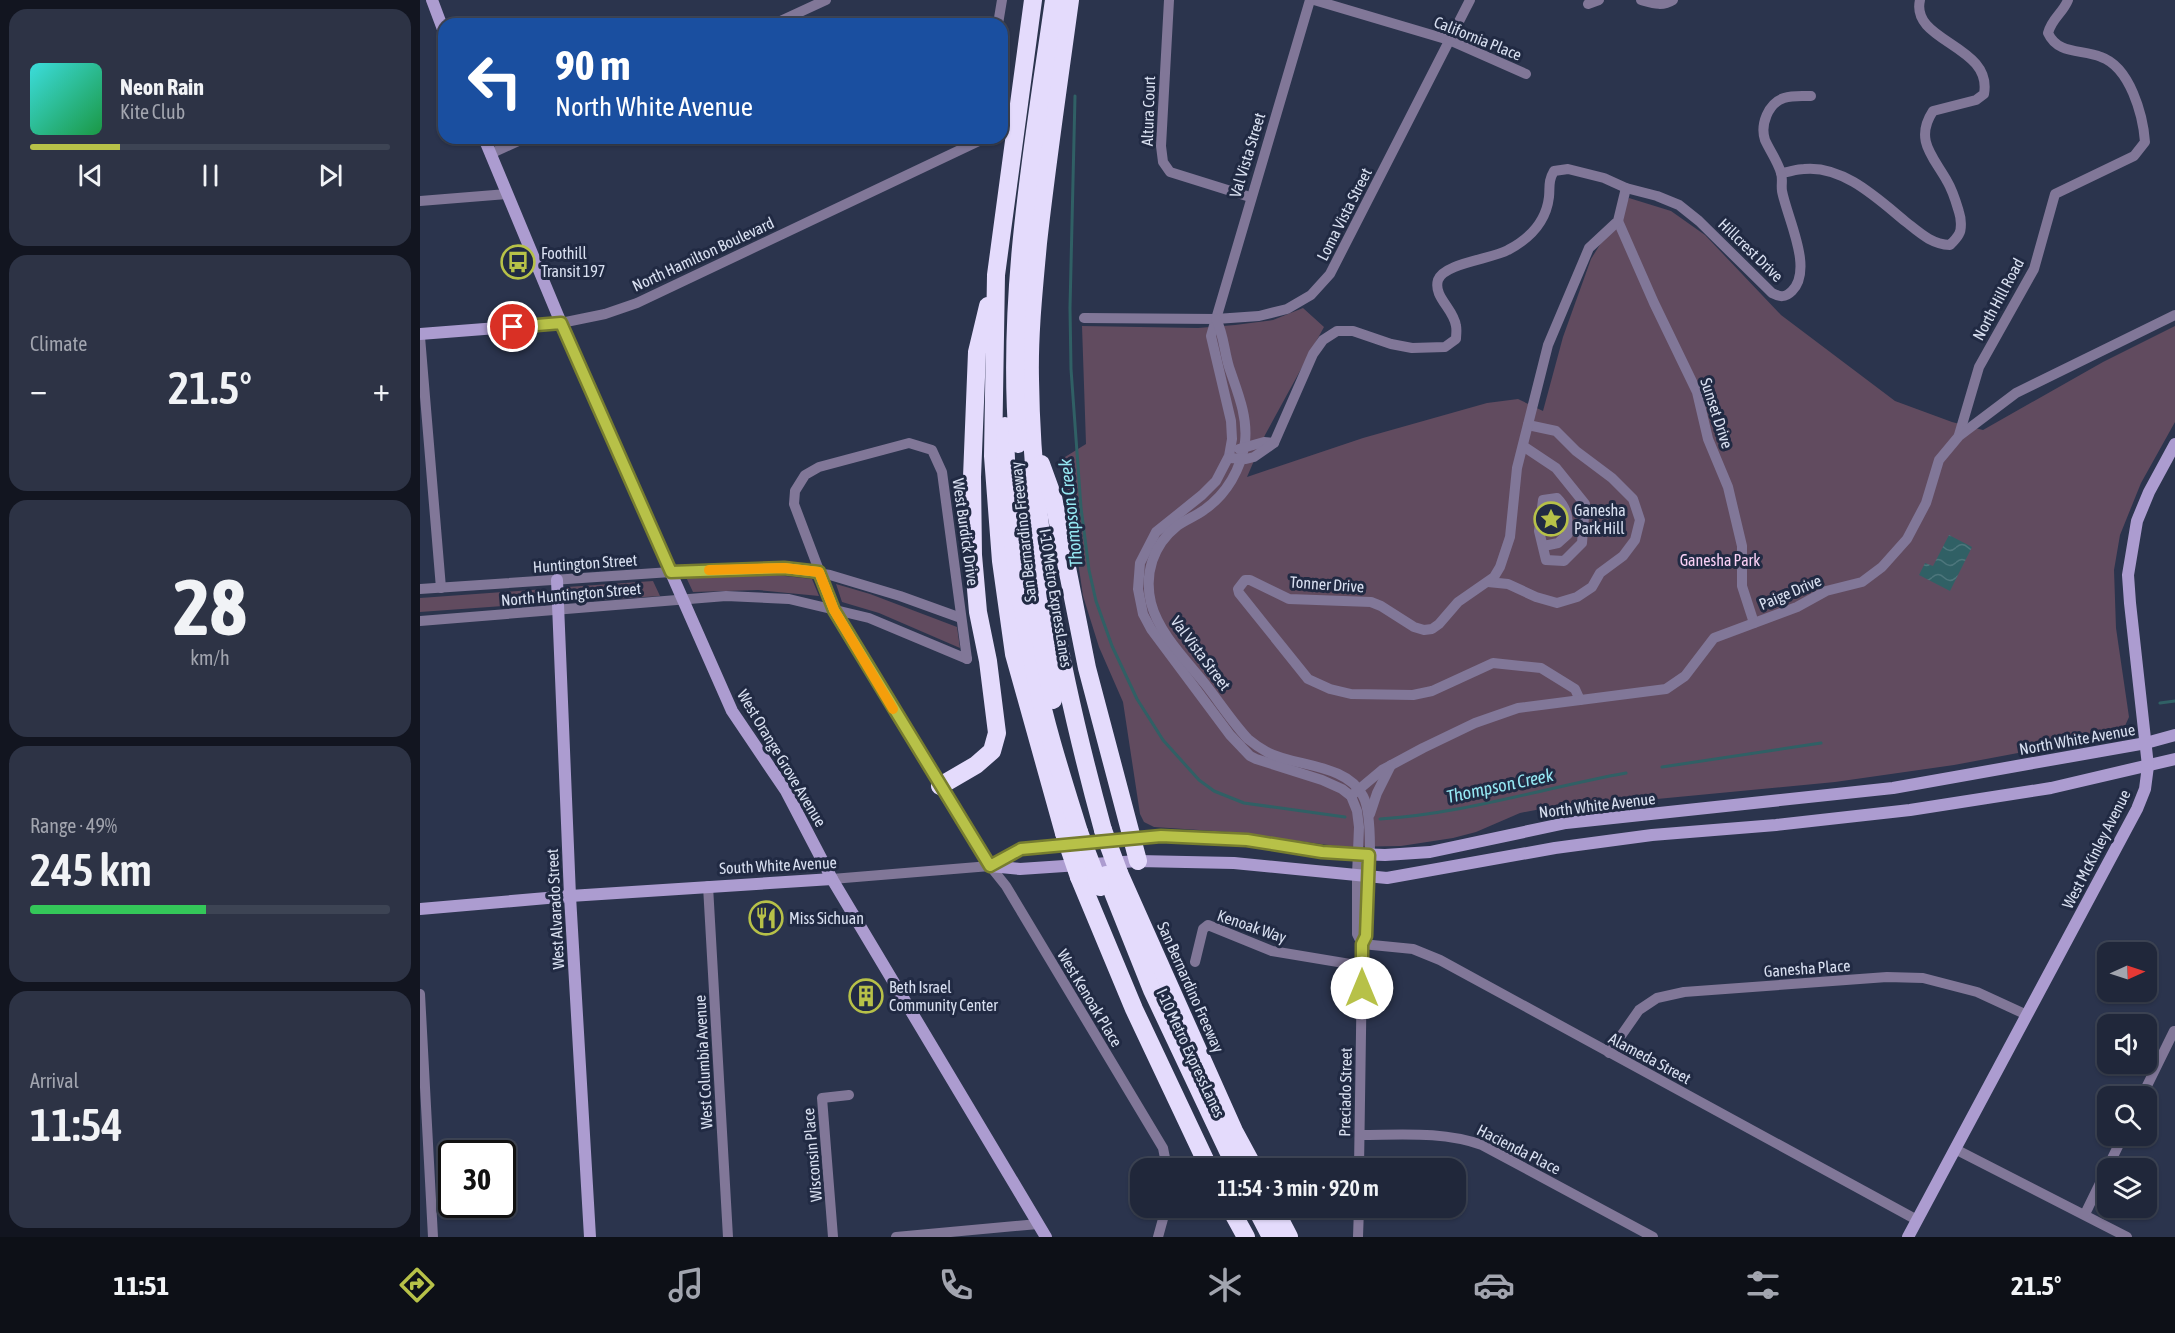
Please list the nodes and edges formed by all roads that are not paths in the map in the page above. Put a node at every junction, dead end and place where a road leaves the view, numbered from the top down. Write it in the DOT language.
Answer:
graph roads {
  1 [pos="432,0"];
  2 [pos="826,0"];
  3 [pos="1002,0"];
  4 [pos="1033,0"];
  5 [pos="1042,0"];
  6 [pos="1054,0"];
  7 [pos="1070,0"];
  8 [pos="1169,0"];
  9 [pos="1312,0"];
  10 [pos="1470,0"];
  11 [pos="1641,0"];
  12 [pos="1673,0"];
  13 [pos="1920,0"];
  14 [pos="2068,0"];
  15 [pos="439,18"];
  16 [pos="787,18"];
  17 [pos="999,18"];
  18 [pos="1449,40"];
  19 [pos="1527,74"];
  20 [pos="1811,96"];
  21 [pos="486,144"];
  22 [pos="512,144"];
  23 [pos="971,144"];
  24 [pos="490,154"];
  25 [pos="1781,173"];
  26 [pos="1626,188"];
  27 [pos="507,194"];
  28 [pos="1250,197"];
  29 [pos="420,201"];
  30 [pos="1618,221"];
  31 [pos="996,275"];
  32 [pos="2175,315"];
  33 [pos="1084,318"];
  34 [pos="1216,320"];
  35 [pos="561,323"];
  36 [pos="420,336"];
  37 [pos="1528,425"];
  38 [pos="1959,436"];
  39 [pos="1033,443"];
  40 [pos="2175,444"];
  41 [pos="1522,446"];
  42 [pos="1229,454"];
  43 [pos="1242,454"];
  44 [pos="1216,481"];
  45 [pos="1226,489"];
  46 [pos="1544,546"];
  47 [pos="671,572"];
  48 [pos="819,572"];
  49 [pos="557,580"];
  50 [pos="1488,582"];
  51 [pos="441,588"];
  52 [pos="420,589"];
  53 [pos="683,600"];
  54 [pos="834,610"];
  55 [pos="558,611"];
  56 [pos="961,618"];
  57 [pos="420,621"];
  58 [pos="1754,623"];
  59 [pos="967,659"];
  60 [pos="1580,700"];
  61 [pos="2175,735"];
  62 [pos="2146,743"];
  63 [pos="2175,759"];
  64 [pos="1391,765"];
  65 [pos="2148,766"];
  66 [pos="940,786"];
  67 [pos="1355,793"];
  68 [pos="1369,817"];
  69 [pos="1084,832"];
  70 [pos="1132,838"];
  71 [pos="1363,855"];
  72 [pos="1138,861"];
  73 [pos="990,866"];
  74 [pos="1362,875"];
  75 [pos="1109,878"];
  76 [pos="832,879"];
  77 [pos="708,886"];
  78 [pos="570,896"];
  79 [pos="420,909"];
  80 [pos="1362,944"];
  81 [pos="1195,962"];
  82 [pos="1362,966"];
  83 [pos="420,994"];
  84 [pos="2027,1015"];
  85 [pos="2174,1031"];
  86 [pos="1609,1053"];
  87 [pos="2147,1086"];
  88 [pos="849,1095"];
  89 [pos="1360,1135"];
  90 [pos="2118,1146"];
  91 [pos="1955,1149"];
  92 [pos="1165,1158"];
  93 [pos="1204,1158"];
  94 [pos="1219,1158"];
  95 [pos="1231,1158"];
  96 [pos="1249,1158"];
  97 [pos="1359,1158"];
  98 [pos="2085,1214"];
  99 [pos="1163,1218"];
  100 [pos="1236,1218"];
  101 [pos="1248,1218"];
  102 [pos="1261,1218"];
  103 [pos="1279,1218"];
  104 [pos="1359,1218"];
  105 [pos="1917,1220"];
  106 [pos="1038,1224"];
  107 [pos="433,1237"];
  108 [pos="590,1237"];
  109 [pos="728,1237"];
  110 [pos="833,1237"];
  111 [pos="896,1237"];
  112 [pos="1046,1237"];
  113 [pos="1158,1237"];
  114 [pos="1246,1237"];
  115 [pos="1258,1237"];
  116 [pos="1271,1237"];
  117 [pos="1289,1237"];
  118 [pos="1358,1237"];
  119 [pos="1653,1237"];
  120 [pos="1908,1237"];
  121 [pos="2127,1237"];
  1 -- 15 [label="main road"];
  2 -- 16 [label="street"];
  3 -- 17 [label="street"];
  4 -- 31 [label="highway, San Bernardino Freeway"];
  5 -- 69 [label="highway, I-10 Metro ExpressLanes"];
  6 -- 69 [label="highway, I-10 Metro ExpressLanes"];
  7 -- 39 [label="highway, San Bernardino Freeway"];
  8 -- 28 [label="street, Altura Court"];
  9 -- 18 [label="street, California Place"];
  9 -- 28 [label="street, Val Vista Street"];
  10 -- 18 [label="street, Loma Vista Street"];
  11 -- 12 [label="street"];
  13 -- 25 [label="street"];
  14 -- 38 [label="street, North Hill Road"];
  18 -- 19 [label="street, California Place"];
  18 -- 34 [label="street, Loma Vista Street"];
  20 -- 25 [label="street"];
  21 -- 24 [label="main road, West Orange Grove Avenue"];
  22 -- 24 [label="street"];
  23 -- 35 [label="street, North Hamilton Boulevard"];
  24 -- 27 [label="main road, West Orange Grove Avenue"];
  25 -- 26 [label="street, Hillcrest Drive"];
  26 -- 30 [label="street"];
  26 -- 43 [label="street, Hillcrest Drive"];
  27 -- 29 [label="street"];
  27 -- 35 [label="main road, West Orange Grove Avenue"];
  28 -- 34 [label="street, Val Vista Street"];
  30 -- 37 [label="street, Tonner Drive"];
  30 -- 58 [label="street, Sunset Drive"];
  31 -- 66 [label="highway"];
  31 -- 69 [label="highway, San Bernardino Freeway"];
  32 -- 38 [label="street, Paige Drive"];
  33 -- 34 [label="street, Loma Vista Street"];
  34 -- 42 [label="street, Val Vista Street"];
  34 -- 43 [label="street, Val Vista Street"];
  35 -- 36 [label="main road, North Hamilton Boulevard"];
  35 -- 47 [label="main road, West Orange Grove Avenue"];
  36 -- 51 [label="street"];
  37 -- 41 [label="street, Tonner Drive"];
  37 -- 50 [label="street"];
  38 -- 58 [label="street, Paige Drive"];
  39 -- 69 [label="highway, San Bernardino Freeway"];
  39 -- 70 [label="highway"];
  40 -- 62 [label="main road, West McKinley Avenue"];
  41 -- 46 [label="street"];
  41 -- 50 [label="street, Tonner Drive"];
  42 -- 43 [label="street, Hillcrest Drive"];
  42 -- 44 [label="street, Val Vista Street"];
  43 -- 45 [label="street, Val Vista Street"];
  44 -- 45 [label="street"];
  44 -- 67 [label="street, Val Vista Street"];
  45 -- 67 [label="street, Val Vista Street"];
  47 -- 48 [label="street, Huntington Street"];
  47 -- 49 [label="street, Huntington Street"];
  47 -- 53 [label="main road, West Orange Grove Avenue"];
  48 -- 54 [label="street, West Burdick Drive"];
  48 -- 56 [label="street, Huntington Street"];
  48 -- 56 [label="street, West Burdick Drive"];
  49 -- 51 [label="street, Huntington Street"];
  49 -- 55 [label="main road, West Alvarado Street"];
  50 -- 60 [label="street, Tonner Drive"];
  51 -- 52 [label="street, Huntington Street"];
  53 -- 54 [label="street, North Huntington Street"];
  53 -- 55 [label="street, North Huntington Street"];
  53 -- 76 [label="main road, West Orange Grove Avenue"];
  54 -- 59 [label="street, North Huntington Street"];
  54 -- 66 [label="street, West Burdick Drive"];
  55 -- 57 [label="street, North Huntington Street"];
  55 -- 78 [label="main road, West Alvarado Street"];
  56 -- 59 [label="street, West Burdick Drive"];
  58 -- 60 [label="street, Paige Drive"];
  60 -- 64 [label="street, Paige Drive"];
  61 -- 62 [label="main road, North White Avenue"];
  62 -- 65 [label="main road, West McKinley Avenue"];
  62 -- 71 [label="main road, North White Avenue"];
  63 -- 65 [label="main road"];
  64 -- 67 [label="street, Paige Drive"];
  64 -- 68 [label="street"];
  65 -- 74 [label="main road"];
  65 -- 84 [label="main road, West McKinley Avenue"];
  66 -- 73 [label="main road, West Burdick Drive"];
  67 -- 68 [label="street"];
  67 -- 71 [label="street"];
  68 -- 71 [label="street"];
  69 -- 75 [label="highway, San Bernardino Freeway, bridge"];
  69 -- 93 [label="highway, San Bernardino Freeway, bridge"];
  70 -- 71 [label="main road, North White Avenue"];
  70 -- 72 [label="highway"];
  70 -- 73 [label="main road, North White Avenue"];
  71 -- 74 [label="street, Preciado Street"];
  72 -- 73 [label="main road, South White Avenue"];
  72 -- 74 [label="main road, South White Avenue"];
  73 -- 76 [label="street, South White Avenue"];
  73 -- 92 [label="street, West Kenoak Place"];
  74 -- 80 [label="street, Preciado Street"];
  75 -- 94 [label="highway, I-10 Metro ExpressLanes"];
  75 -- 95 [label="highway, I-10 Metro ExpressLanes"];
  75 -- 96 [label="highway, San Bernardino Freeway"];
  76 -- 77 [label="main road, South White Avenue"];
  76 -- 106 [label="main road, West Orange Grove Avenue"];
  77 -- 78 [label="main road, South White Avenue"];
  77 -- 109 [label="street, West Columbia Avenue"];
  78 -- 79 [label="main road, South White Avenue"];
  78 -- 108 [label="main road, West Alvarado Street"];
  80 -- 82 [label="street, Preciado Street"];
  80 -- 86 [label="street, Alameda Street"];
  81 -- 82 [label="street, Kenoak Way"];
  82 -- 89 [label="street, Preciado Street"];
  83 -- 107 [label="street"];
  84 -- 86 [label="street, Ganesha Place"];
  84 -- 91 [label="main road, West McKinley Avenue"];
  85 -- 87 [label="street"];
  86 -- 105 [label="street, Alameda Street"];
  88 -- 110 [label="street, Wisconsin Place"];
  89 -- 97 [label="street, Preciado Street"];
  89 -- 119 [label="street, Hacienda Place"];
  90 -- 98 [label="street"];
  91 -- 98 [label="street"];
  91 -- 105 [label="main road, West McKinley Avenue"];
  98 -- 121 [label="street"];
  99 -- 113 [label="street"];
  100 -- 114 [label="highway"];
  101 -- 115 [label="highway"];
  102 -- 116 [label="highway"];
  103 -- 117 [label="highway"];
  104 -- 118 [label="street"];
  105 -- 120 [label="main road, West McKinley Avenue"];
  106 -- 111 [label="street"];
  106 -- 112 [label="main road, West Orange Grove Avenue"];
}
